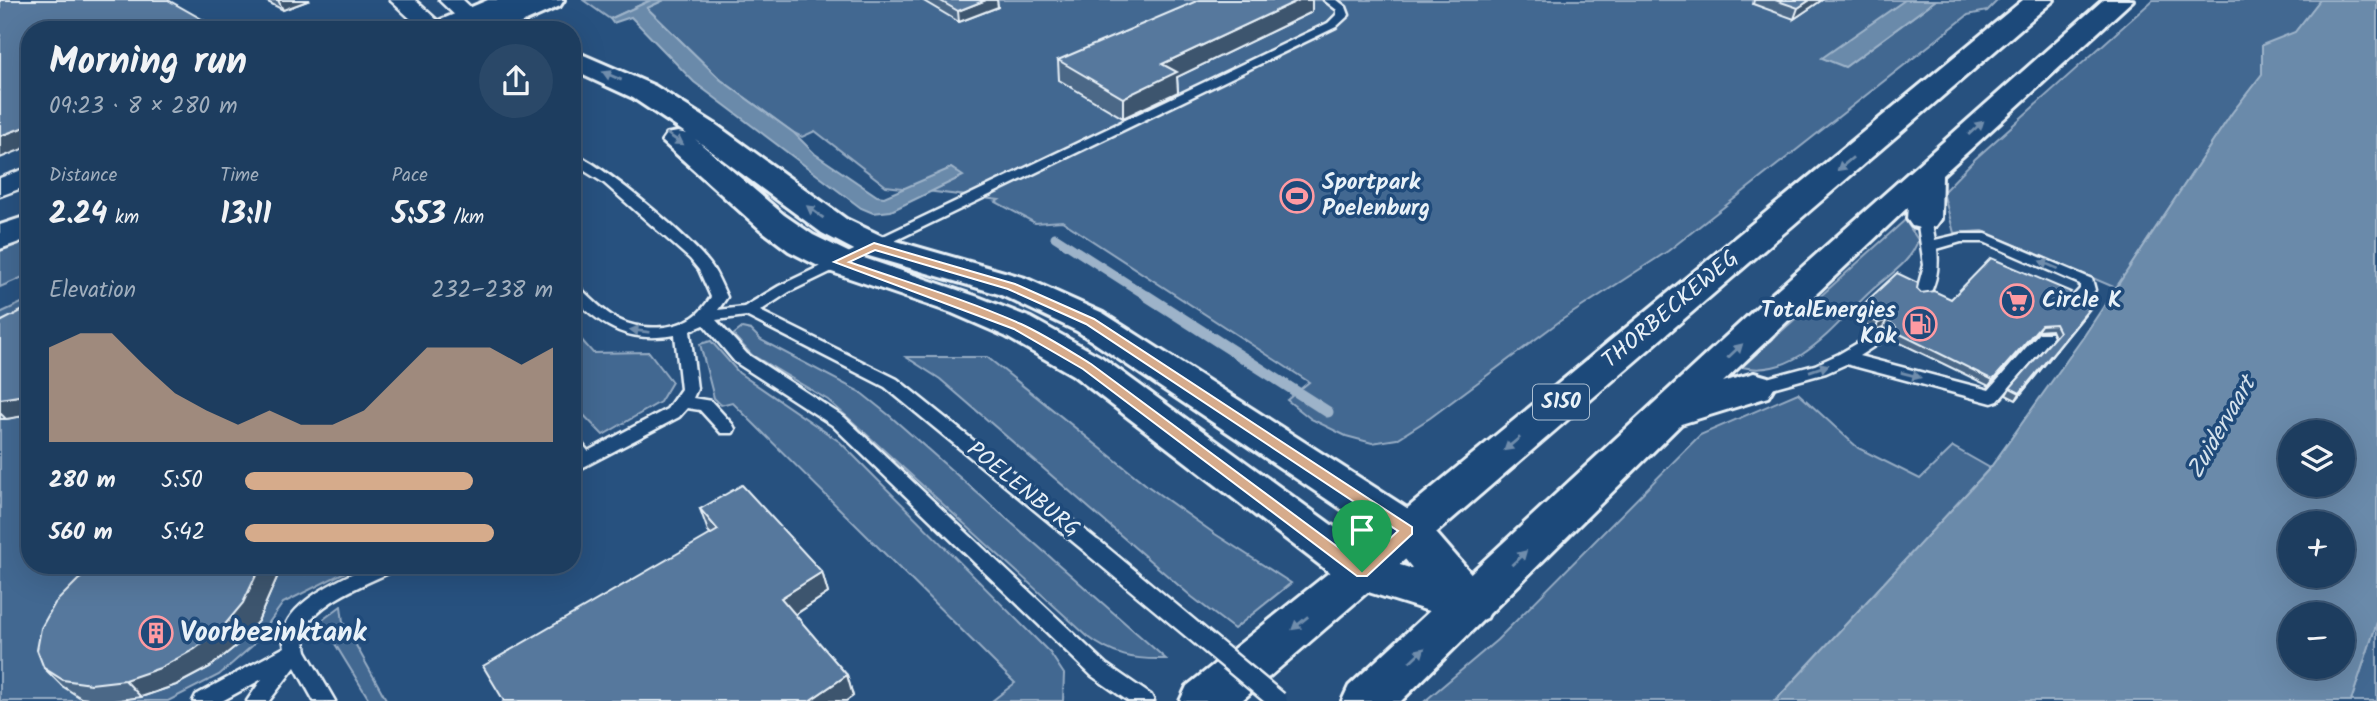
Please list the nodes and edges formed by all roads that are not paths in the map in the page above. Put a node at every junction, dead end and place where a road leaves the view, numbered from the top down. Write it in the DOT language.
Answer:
graph roads {
  1 [pos="401,0"];
  2 [pos="511,0"];
  3 [pos="550,0"];
  4 [pos="1330,0"];
  5 [pos="2119,0"];
  6 [pos="2035,2"];
  7 [pos="480,20"];
  8 [pos="428,21"];
  9 [pos="581,63"];
  10 [pos="581,88"];
  11 [pos="581,163"];
  12 [pos="1926,173"];
  13 [pos="21,180"];
  14 [pos="0,188"];
  15 [pos="21,210"];
  16 [pos="0,219"];
  17 [pos="21,229"];
  18 [pos="1927,232"];
  19 [pos="0,238"];
  20 [pos="857,254"];
  21 [pos="1923,294"];
  22 [pos="581,297"];
  23 [pos="2075,303"];
  24 [pos="748,311"];
  25 [pos="705,316"];
  26 [pos="682,327"];
  27 [pos="1882,334"];
  28 [pos="2045,337"];
  29 [pos="1845,358"];
  30 [pos="1754,387"];
  31 [pos="683,402"];
  32 [pos="1667,414"];
  33 [pos="727,429"];
  34 [pos="581,462"];
  35 [pos="1408,531"];
  36 [pos="1362,572"];
  37 [pos="372,574"];
  38 [pos="1470,605"];
  39 [pos="297,650"];
  40 [pos="203,701"];
  41 [pos="257,701"];
  42 [pos="325,701"];
  43 [pos="1144,701"];
  44 [pos="1205,701"];
  45 [pos="1278,701"];
  46 [pos="1367,701"];
  1 -- 8 [label="street"];
  2 -- 7 [label="main road"];
  3 -- 7 [label="main road"];
  4 -- 20 [label="lane"];
  12 -- 5 [label="main road, one-way"];
  6 -- 35 [label="main road, THORBECKEWEG / S150, one-way"];
  20 -- 9 [label="main road, one-way"];
  10 -- 20 [label="main road, one-way"];
  11 -- 25 [label="lane"];
  12 -- 18 [label="main road"];
  32 -- 12 [label="main road, one-way"];
  13 -- 14 [label="street"];
  15 -- 16 [label="main road"];
  17 -- 19 [label="main road"];
  18 -- 21 [label="lane"];
  23 -- 18 [label="lane, one-way"];
  20 -- 24 [label="lane"];
  20 -- 35 [label="main road"];
  20 -- 36 [label="main road"];
  26 -- 22 [label="lane, one-way"];
  24 -- 25 [label="lane"];
  24 -- 45 [label="lane, POELENBURG, bridge"];
  25 -- 26 [label="lane"];
  25 -- 43 [label="lane"];
  26 -- 31 [label="lane"];
  27 -- 29 [label="lane"];
  29 -- 28 [label="lane, one-way"];
  30 -- 29 [label="lane, one-way"];
  30 -- 32 [label="main road"];
  31 -- 33 [label="lane"];
  31 -- 34 [label="lane"];
  38 -- 32 [label="main road, one-way"];
  35 -- 36 [label="main road, THORBECKEWEG / S150"];
  35 -- 38 [label="main road"];
  36 -- 38 [label="main road"];
  36 -- 44 [label="main road, THORBECKEWEG / S150, one-way"];
  37 -- 39 [label="lane"];
  46 -- 38 [label="main road, one-way"];
  39 -- 40 [label="lane"];
  39 -- 41 [label="lane"];
  39 -- 42 [label="lane"];
}
